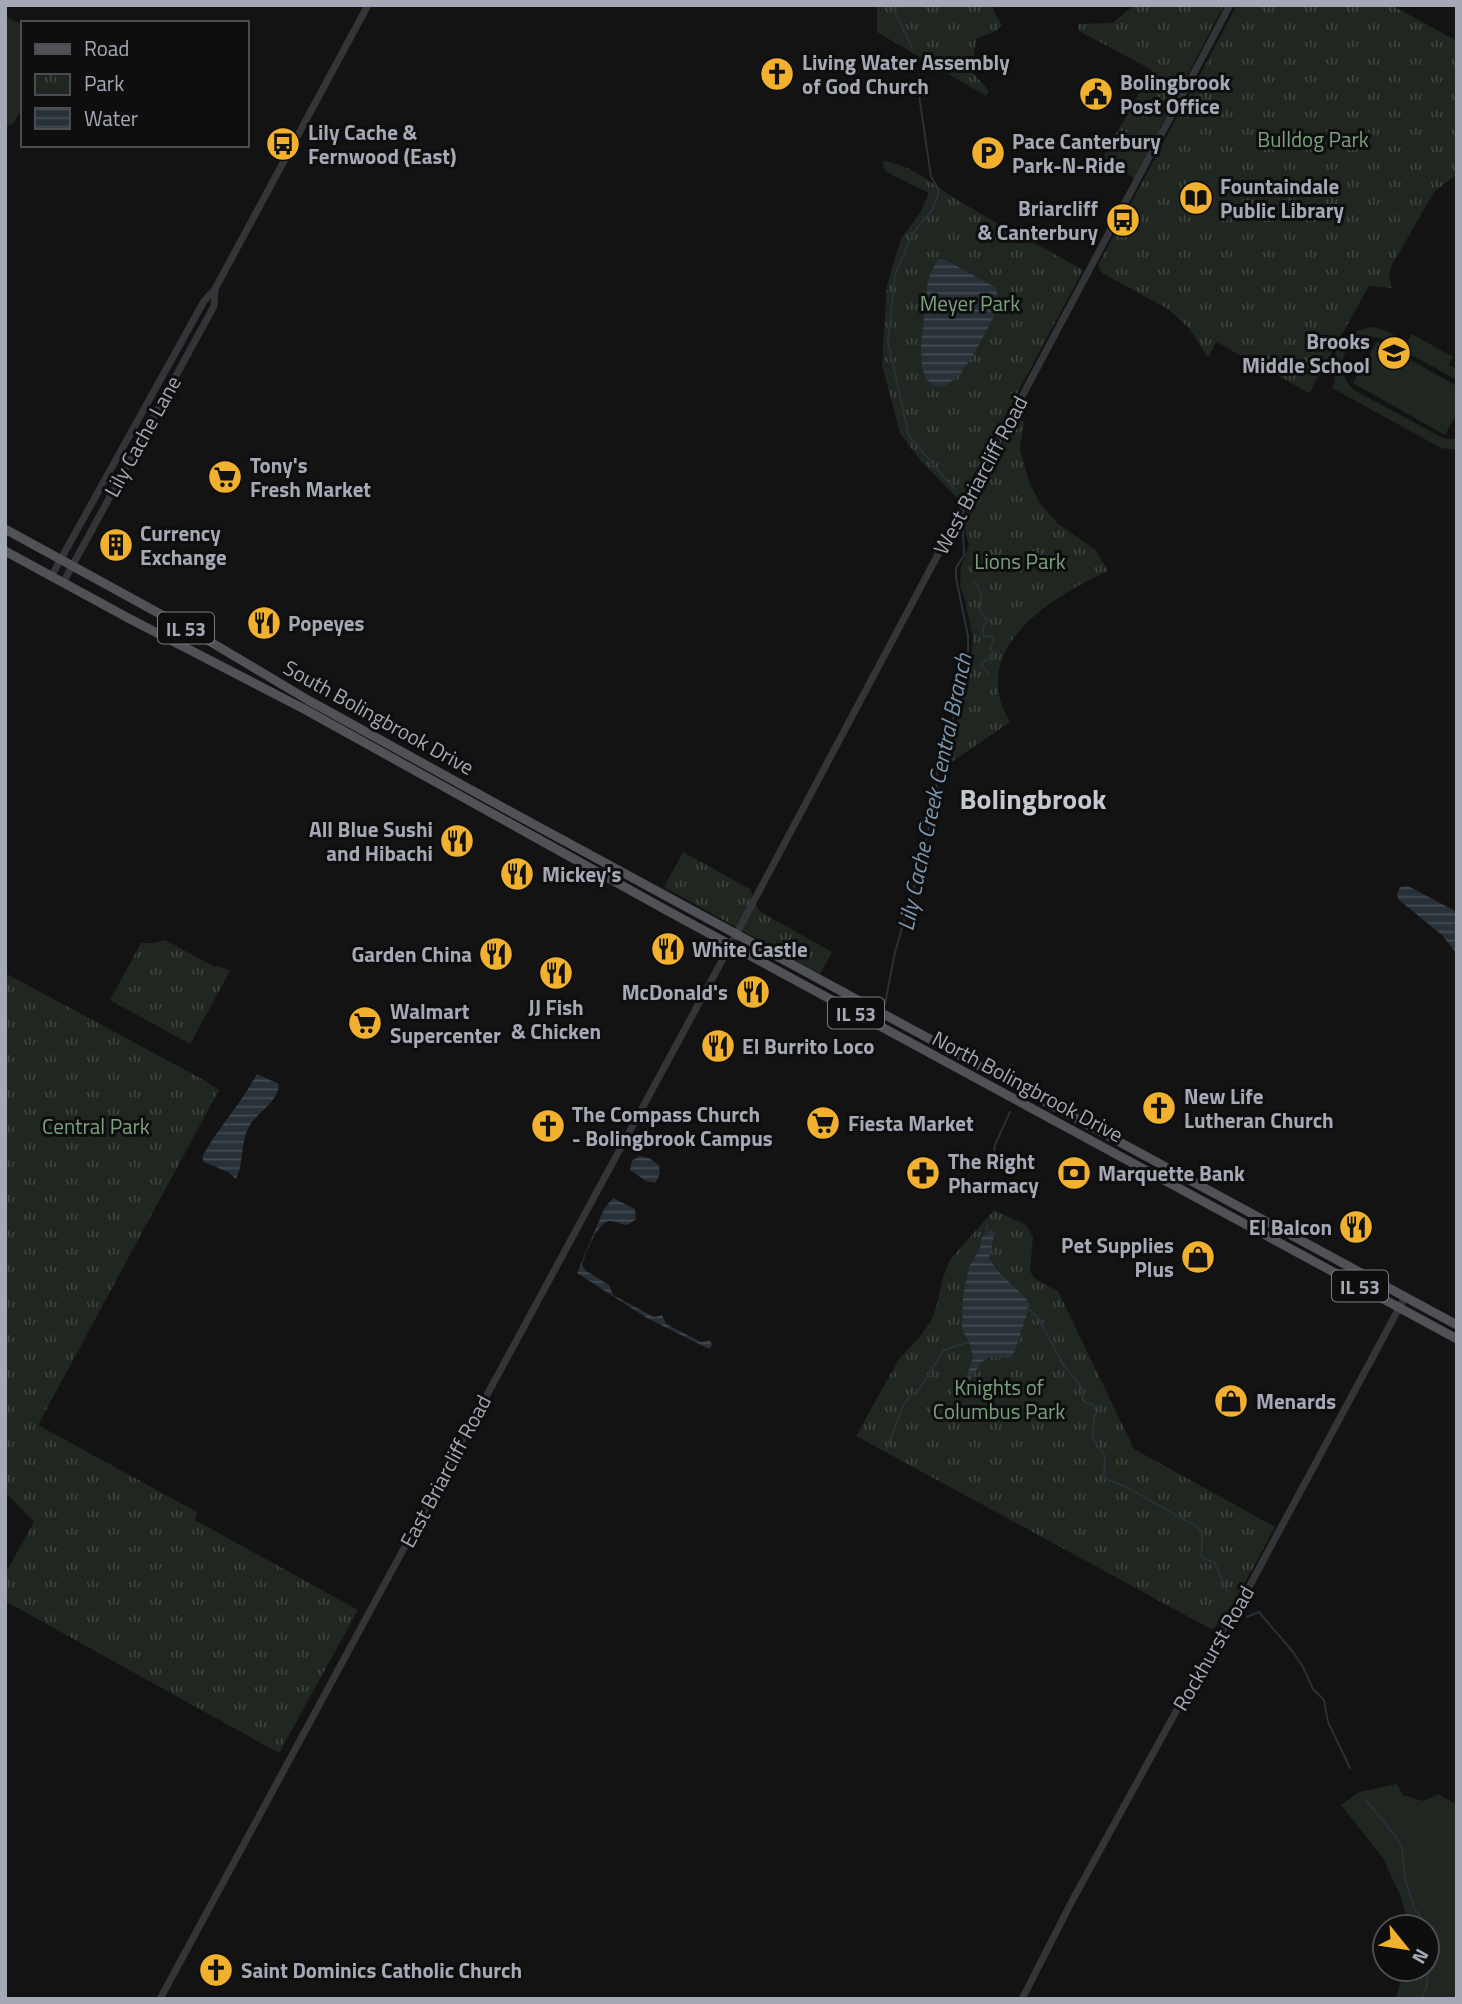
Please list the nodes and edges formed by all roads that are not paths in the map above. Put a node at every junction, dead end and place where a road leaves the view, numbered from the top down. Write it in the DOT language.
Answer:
graph roads {
  1 [pos="368,5"];
  2 [pos="1230,5"];
  3 [pos="215,289"];
  4 [pos="5,529"];
  5 [pos="5,551"];
  6 [pos="61,559"];
  7 [pos="72,566"];
  8 [pos="52,575"];
  9 [pos="64,582"];
  10 [pos="736,934"];
  11 [pos="731,944"];
  12 [pos="1405,1297"];
  13 [pos="1399,1308"];
  14 [pos="1457,1325"];
  15 [pos="1457,1339"];
  16 [pos="160,1999"];
  17 [pos="1021,1999"];
  1 -- 3 [label="street, Lily Cache Lane"];
  2 -- 10 [label="street, West Briarcliff Road"];
  3 -- 6 [label="street, Lily Cache Lane"];
  3 -- 7 [label="street, Lily Cache Lane"];
  4 -- 6 [label="main road, South Bolingbrook Drive / IL 53"];
  5 -- 8 [label="main road, South Bolingbrook Drive / IL 53"];
  6 -- 7 [label="main road, South Bolingbrook Drive / IL 53"];
  6 -- 8 [label="street, Lily Cache Lane"];
  7 -- 9 [label="street, Lily Cache Lane"];
  7 -- 10 [label="main road, South Bolingbrook Drive / IL 53"];
  8 -- 9 [label="main road, South Bolingbrook Drive / IL 53"];
  9 -- 11 [label="main road, South Bolingbrook Drive / IL 53"];
  10 -- 11 [label="street, West Briarcliff Road"];
  10 -- 12 [label="main road, North Bolingbrook Drive / IL 53"];
  11 -- 13 [label="main road, North Bolingbrook Drive / IL 53"];
  11 -- 16 [label="street, East Briarcliff Road"];
  12 -- 13 [label="street, Rockhurst Road"];
  12 -- 14 [label="main road, North Bolingbrook Drive / IL 53"];
  13 -- 15 [label="main road, North Bolingbrook Drive / IL 53"];
  13 -- 17 [label="street, Rockhurst Road"];
}
